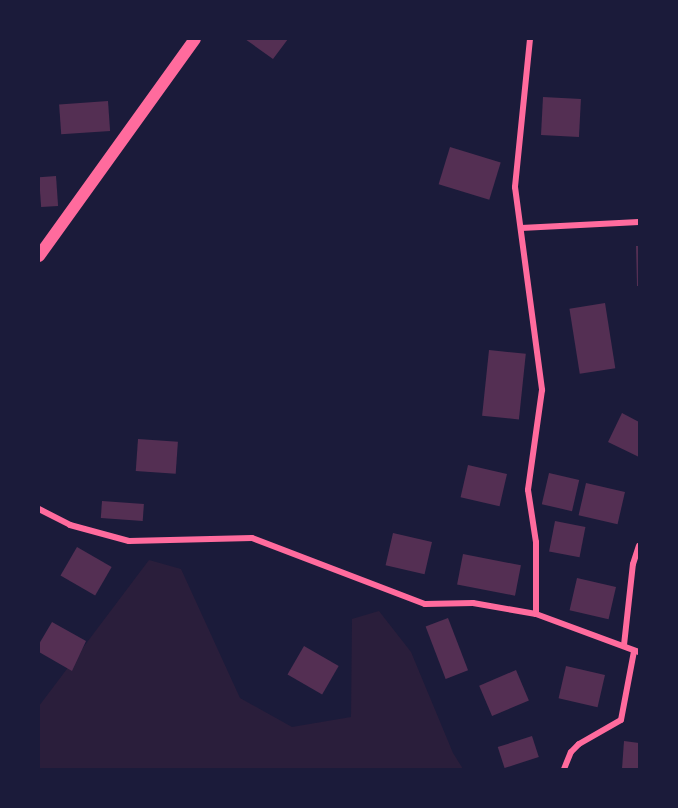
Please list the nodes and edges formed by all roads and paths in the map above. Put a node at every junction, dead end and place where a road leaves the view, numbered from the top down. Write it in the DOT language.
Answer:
graph roads {
  1 [pos="195,39"];
  2 [pos="530,39"];
  3 [pos="639,222"];
  4 [pos="521,228"];
  5 [pos="39,256"];
  6 [pos="39,509"];
  7 [pos="639,546"];
  8 [pos="536,614"];
  9 [pos="624,645"];
  10 [pos="636,651"];
  11 [pos="564,769"];
  1 -- 5 [label="main road"];
  2 -- 4 [label="street"];
  3 -- 4 [label="street"];
  4 -- 8 [label="street"];
  6 -- 8 [label="street"];
  7 -- 9 [label="street"];
  8 -- 9 [label="street"];
  9 -- 10 [label="street"];
  10 -- 11 [label="street"];
}
